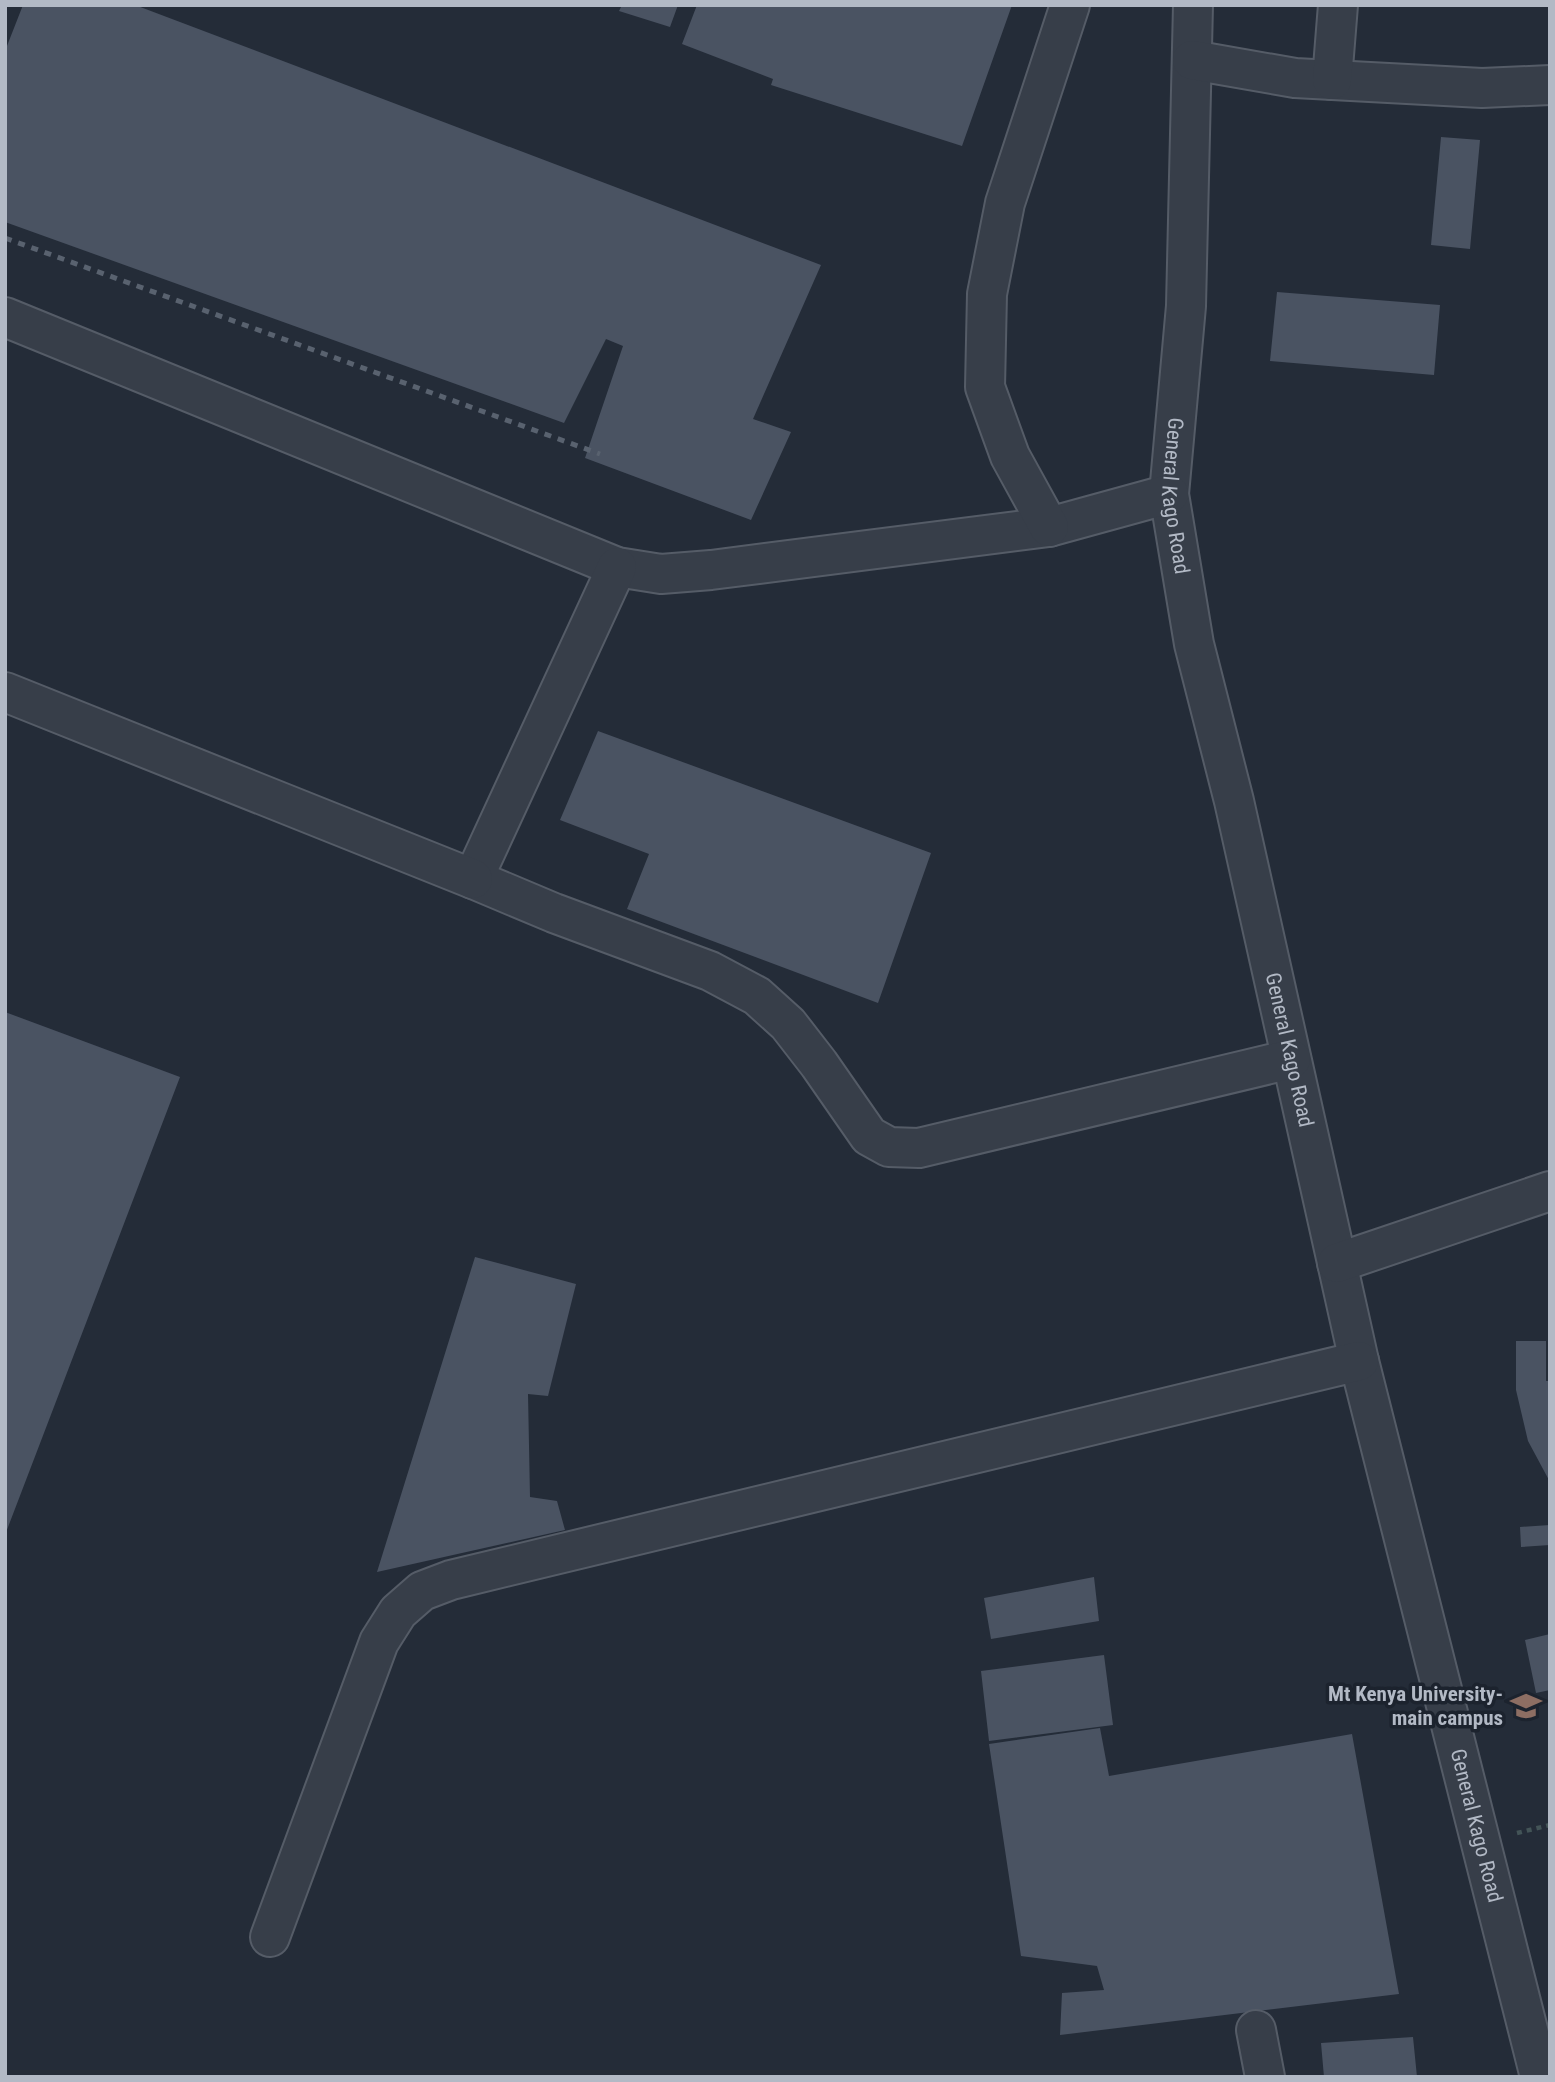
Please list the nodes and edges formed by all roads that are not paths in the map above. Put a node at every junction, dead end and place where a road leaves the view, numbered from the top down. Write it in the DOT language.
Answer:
graph roads {
  1 [pos="1070,5"];
  2 [pos="1193,5"];
  3 [pos="1338,5"];
  4 [pos="1192,60"];
  5 [pos="1332,80"];
  6 [pos="1550,85"];
  7 [pos="5,317"];
  8 [pos="1169,494"];
  9 [pos="1049,527"];
  10 [pos="617,566"];
  11 [pos="5,692"];
  12 [pos="473,879"];
  13 [pos="1291,1059"];
  14 [pos="1550,1191"];
  15 [pos="1336,1263"];
  16 [pos="1359,1361"];
  17 [pos="270,1937"];
  18 [pos="1256,2030"];
  19 [pos="1265,2077"];
  20 [pos="1540,2077"];
  1 -- 9 [label="street"];
  2 -- 4 [label="street, General Kago Road"];
  3 -- 5 [label="street"];
  4 -- 5 [label="street"];
  4 -- 8 [label="street, General Kago Road"];
  5 -- 6 [label="street"];
  7 -- 10 [label="street"];
  8 -- 9 [label="street"];
  8 -- 13 [label="street, General Kago Road"];
  9 -- 10 [label="street"];
  10 -- 12 [label="street"];
  11 -- 12 [label="street"];
  12 -- 13 [label="street"];
  13 -- 15 [label="street, General Kago Road"];
  14 -- 15 [label="street"];
  15 -- 16 [label="street, General Kago Road"];
  16 -- 17 [label="street"];
  16 -- 20 [label="street, General Kago Road"];
  18 -- 19 [label="street"];
}
